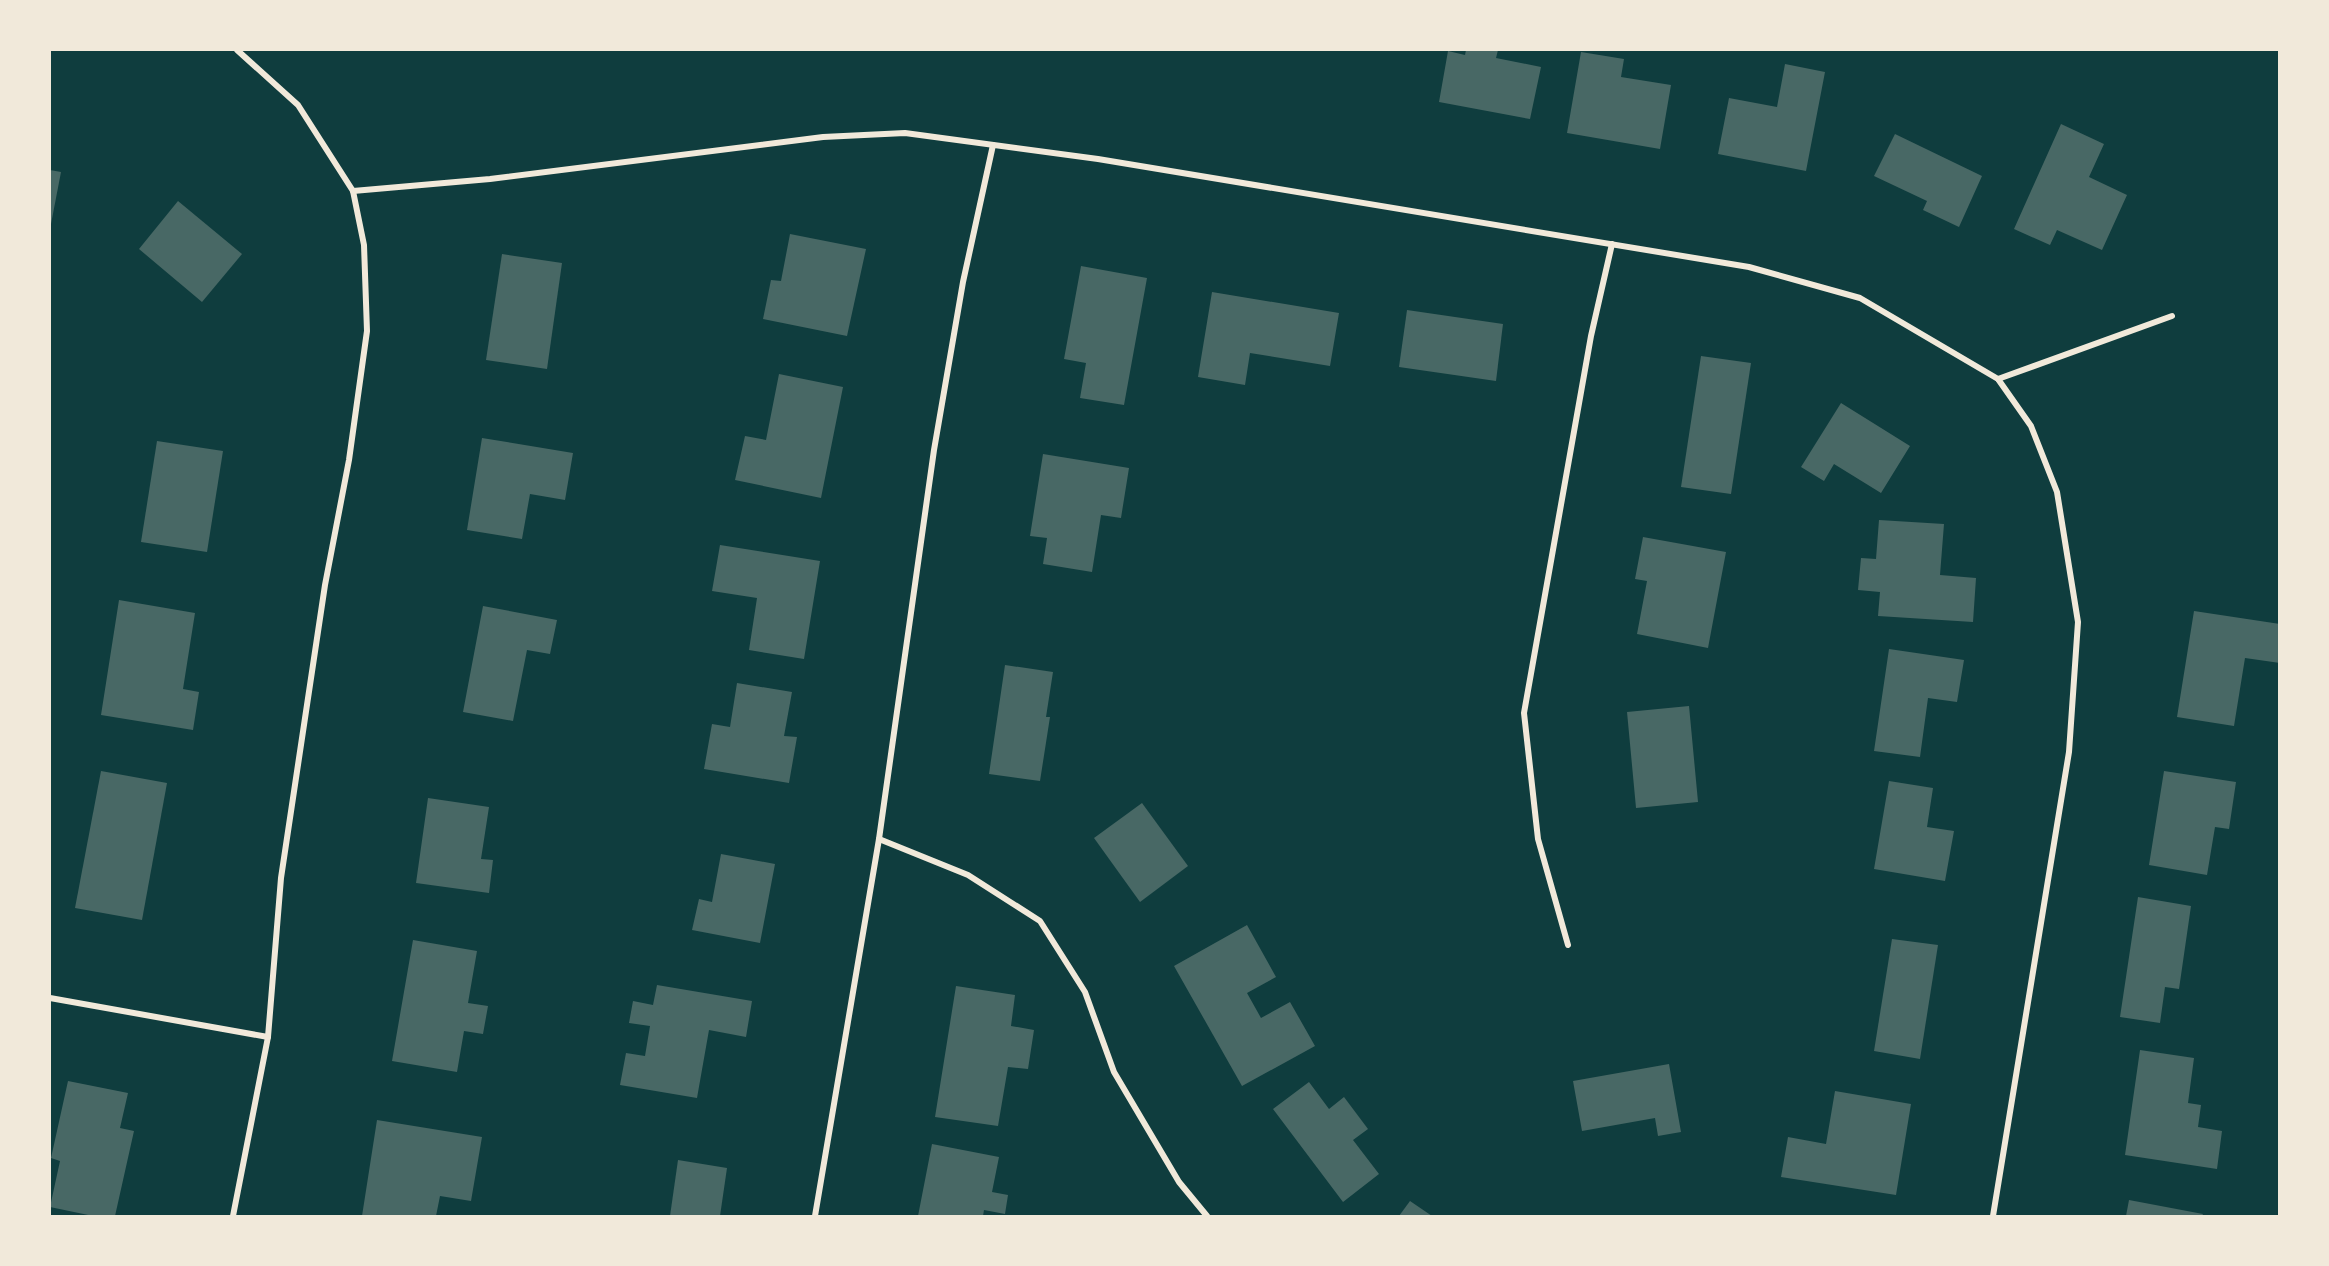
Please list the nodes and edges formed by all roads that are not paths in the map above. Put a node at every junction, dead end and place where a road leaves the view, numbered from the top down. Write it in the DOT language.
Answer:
graph roads {
  1 [pos="237,50"];
  2 [pos="993,145"];
  3 [pos="353,191"];
  4 [pos="1612,243"];
  5 [pos="2172,316"];
  6 [pos="1998,379"];
  7 [pos="879,839"];
  8 [pos="1568,945"];
  9 [pos="50,998"];
  10 [pos="268,1037"];
  11 [pos="233,1216"];
  12 [pos="815,1216"];
  13 [pos="1207,1216"];
  14 [pos="1993,1216"];
  1 -- 3 [label="street"];
  2 -- 3 [label="street"];
  2 -- 4 [label="street"];
  2 -- 7 [label="street"];
  3 -- 10 [label="street"];
  4 -- 6 [label="street"];
  4 -- 8 [label="street"];
  5 -- 6 [label="street"];
  6 -- 14 [label="street"];
  7 -- 12 [label="street"];
  7 -- 13 [label="street"];
  9 -- 10 [label="street"];
  10 -- 11 [label="street"];
}
